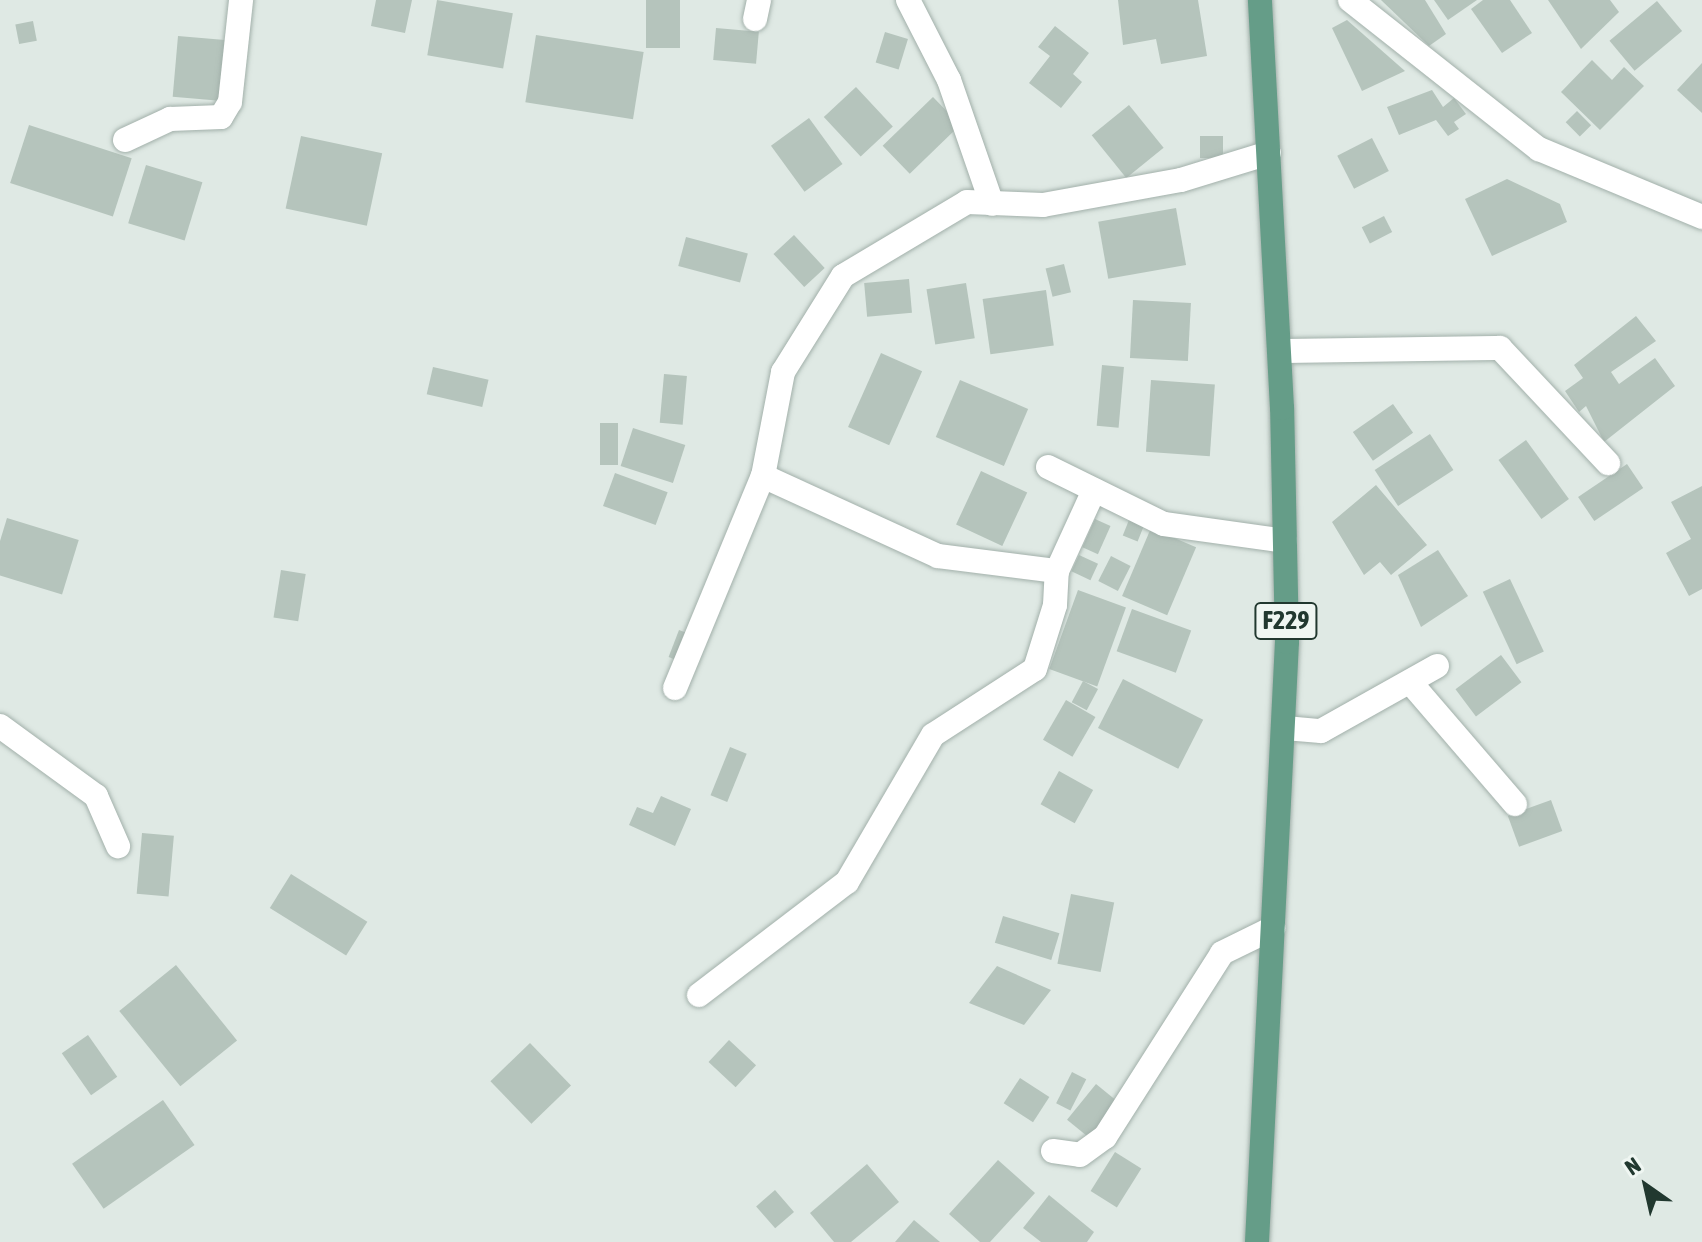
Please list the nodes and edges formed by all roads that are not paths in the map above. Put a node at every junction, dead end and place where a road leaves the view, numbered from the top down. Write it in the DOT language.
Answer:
graph roads {
  1 [pos="241,0"];
  2 [pos="908,0"];
  3 [pos="1260,0"];
  4 [pos="1350,0"];
  5 [pos="125,140"];
  6 [pos="1269,153"];
  7 [pos="992,204"];
  8 [pos="1699,211"];
  9 [pos="1279,351"];
  10 [pos="1608,463"];
  11 [pos="1048,467"];
  12 [pos="763,476"];
  13 [pos="1094,490"];
  14 [pos="1285,541"];
  15 [pos="1057,571"];
  16 [pos="1437,666"];
  17 [pos="1410,682"];
  18 [pos="675,688"];
  19 [pos="0,726"];
  20 [pos="1285,728"];
  21 [pos="1515,804"];
  22 [pos="118,846"];
  23 [pos="1273,928"];
  24 [pos="699,995"];
  25 [pos="1053,1151"];
  26 [pos="1257,1242"];
  1 -- 5 [label="street"];
  2 -- 7 [label="street"];
  3 -- 6 [label="main road, F229"];
  4 -- 8 [label="street"];
  6 -- 7 [label="street"];
  6 -- 9 [label="main road, F229"];
  7 -- 12 [label="street"];
  9 -- 10 [label="street"];
  9 -- 14 [label="main road, F229"];
  11 -- 13 [label="street"];
  12 -- 15 [label="street"];
  12 -- 18 [label="street"];
  13 -- 14 [label="street"];
  13 -- 15 [label="street"];
  14 -- 20 [label="main road, F229"];
  15 -- 24 [label="street"];
  16 -- 17 [label="street"];
  17 -- 20 [label="street"];
  17 -- 21 [label="street"];
  19 -- 22 [label="street"];
  20 -- 23 [label="main road, F229"];
  23 -- 25 [label="street"];
  23 -- 26 [label="main road, F229"];
}
